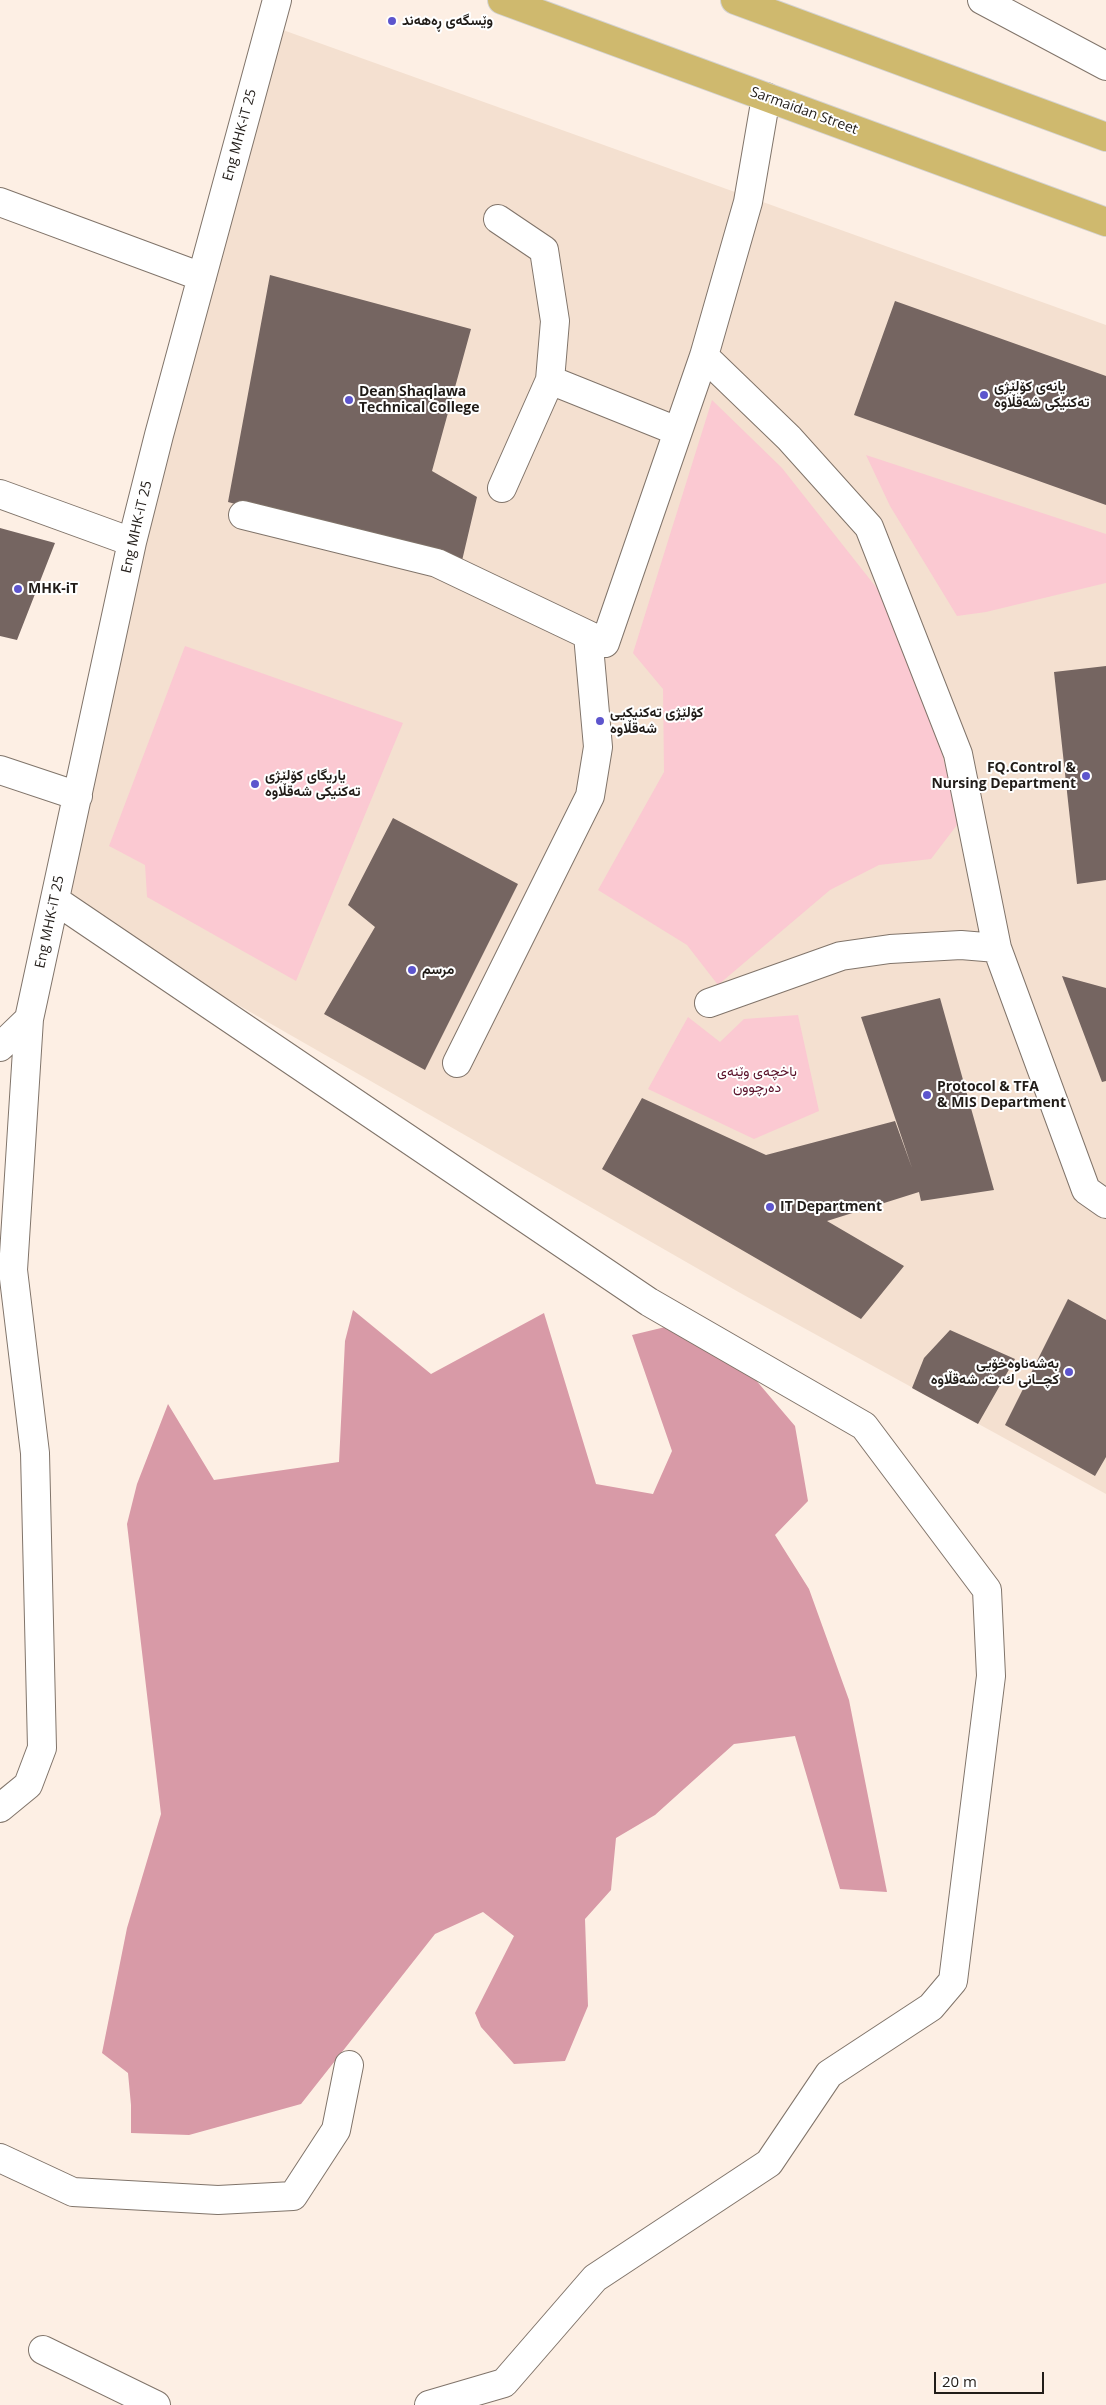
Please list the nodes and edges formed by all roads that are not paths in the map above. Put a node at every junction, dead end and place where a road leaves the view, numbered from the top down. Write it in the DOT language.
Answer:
graph roads {
  1 [pos="277,0"];
  2 [pos="502,0"];
  3 [pos="734,0"];
  4 [pos="982,0"];
  5 [pos="1106,66"];
  6 [pos="766,97"];
  7 [pos="1106,137"];
  8 [pos="0,202"];
  9 [pos="498,219"];
  10 [pos="1106,222"];
  11 [pos="202,277"];
  12 [pos="704,356"];
  13 [pos="550,380"];
  14 [pos="677,431"];
  15 [pos="502,488"];
  16 [pos="0,494"];
  17 [pos="243,515"];
  18 [pos="132,542"];
  19 [pos="588,635"];
  20 [pos="0,770"];
  21 [pos="78,796"];
  22 [pos="55,900"];
  23 [pos="997,948"];
  24 [pos="709,1003"];
  25 [pos="29,1019"];
  26 [pos="0,1047"];
  27 [pos="458,1062"];
  28 [pos="1106,1204"];
  29 [pos="0,1808"];
  30 [pos="349,2065"];
  31 [pos="0,2158"];
  32 [pos="43,2350"];
  33 [pos="156,2405"];
  34 [pos="428,2405"];
  1 -- 11 [label="street, Eng MHK-iT 25"];
  2 -- 6 [label="main road, Sarmaidan Street"];
  3 -- 7 [label="main road"];
  4 -- 5 [label="street"];
  6 -- 10 [label="main road, Sarmaidan Street"];
  6 -- 12 [label="street"];
  8 -- 11 [label="street"];
  9 -- 13 [label="street"];
  11 -- 18 [label="street, Eng MHK-iT 25"];
  12 -- 14 [label="street"];
  12 -- 23 [label="street"];
  13 -- 14 [label="street"];
  13 -- 15 [label="street"];
  14 -- 19 [label="street"];
  16 -- 18 [label="street"];
  17 -- 19 [label="street"];
  18 -- 21 [label="street, Eng MHK-iT 25"];
  19 -- 27 [label="street"];
  20 -- 21 [label="street"];
  21 -- 22 [label="street, Eng MHK-iT 25"];
  22 -- 25 [label="street, Eng MHK-iT 25"];
  22 -- 34 [label="street"];
  23 -- 24 [label="street"];
  23 -- 28 [label="street"];
  25 -- 26 [label="street"];
  25 -- 29 [label="street, Eng MHK-iT 25"];
  30 -- 31 [label="street"];
  32 -- 33 [label="street"];
}
